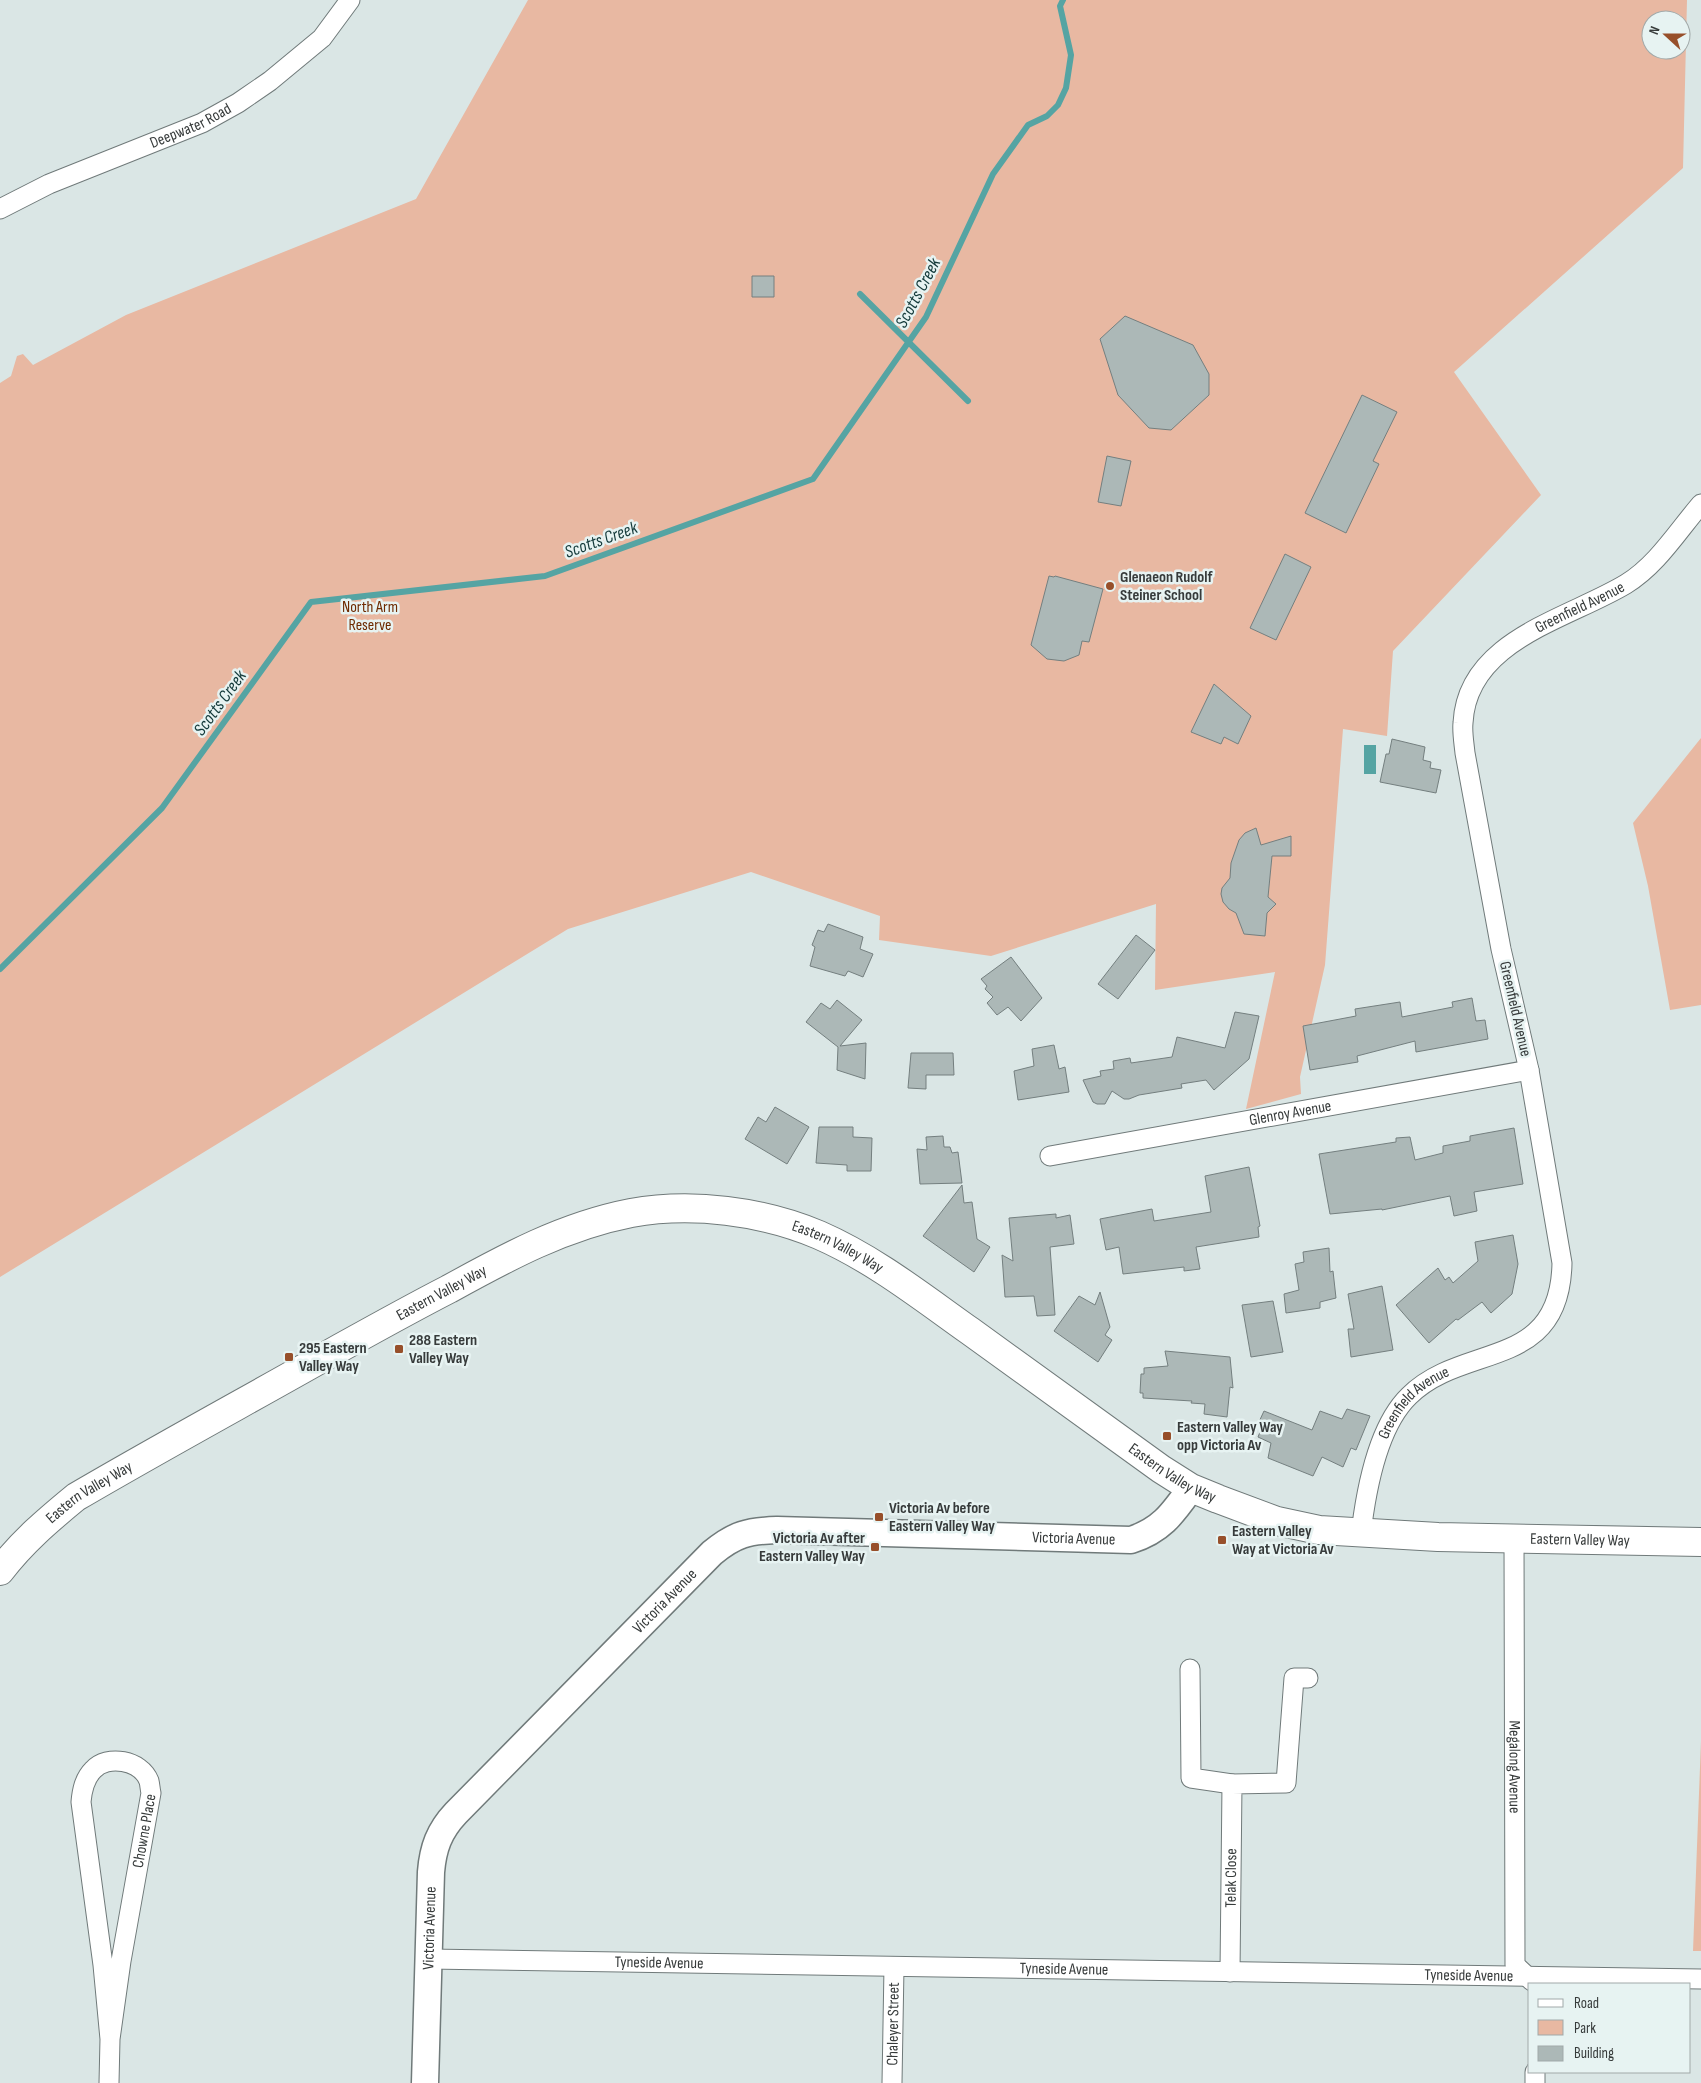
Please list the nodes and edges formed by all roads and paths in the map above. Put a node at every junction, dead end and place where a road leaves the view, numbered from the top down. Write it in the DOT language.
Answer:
graph roads {
  1 [pos="350,0"];
  2 [pos="0,209"];
  3 [pos="1701,504"];
  4 [pos="1529,1070"];
  5 [pos="1050,1156"];
  6 [pos="1191,1488"];
  7 [pos="1361,1534"];
  8 [pos="1514,1540"];
  9 [pos="1701,1542"];
  10 [pos="0,1571"];
  11 [pos="1190,1669"];
  12 [pos="1308,1678"];
  13 [pos="1232,1784"];
  14 [pos="428,1959"];
  15 [pos="894,1967"];
  16 [pos="1230,1972"];
  17 [pos="1701,1979"];
  18 [pos="1531,1980"];
  19 [pos="110,2039"];
  20 [pos="109,2083"];
  21 [pos="425,2083"];
  22 [pos="892,2083"];
  1 -- 2 [label="street, Deepwater Road"];
  3 -- 4 [label="street, Greenfield Avenue"];
  4 -- 5 [label="street, Glenroy Avenue"];
  4 -- 7 [label="street, Greenfield Avenue"];
  6 -- 7 [label="main road, Eastern Valley Way"];
  6 -- 10 [label="main road, Eastern Valley Way"];
  6 -- 14 [label="street, Victoria Avenue"];
  7 -- 8 [label="main road, Eastern Valley Way"];
  8 -- 9 [label="main road, Eastern Valley Way"];
  8 -- 18 [label="street, Megalong Avenue"];
  11 -- 13 [label="street"];
  12 -- 13 [label="street"];
  13 -- 16 [label="street, Telak Close"];
  14 -- 15 [label="street, Tyneside Avenue"];
  14 -- 21 [label="street, Victoria Avenue"];
  15 -- 16 [label="street, Tyneside Avenue"];
  15 -- 22 [label="street, Chaleyer Street"];
  16 -- 18 [label="street, Tyneside Avenue"];
  17 -- 18 [label="street, Tyneside Avenue"];
  19 -- 19 [label="street, Chowne Place"];
  19 -- 20 [label="street, Chowne Place"];
}
